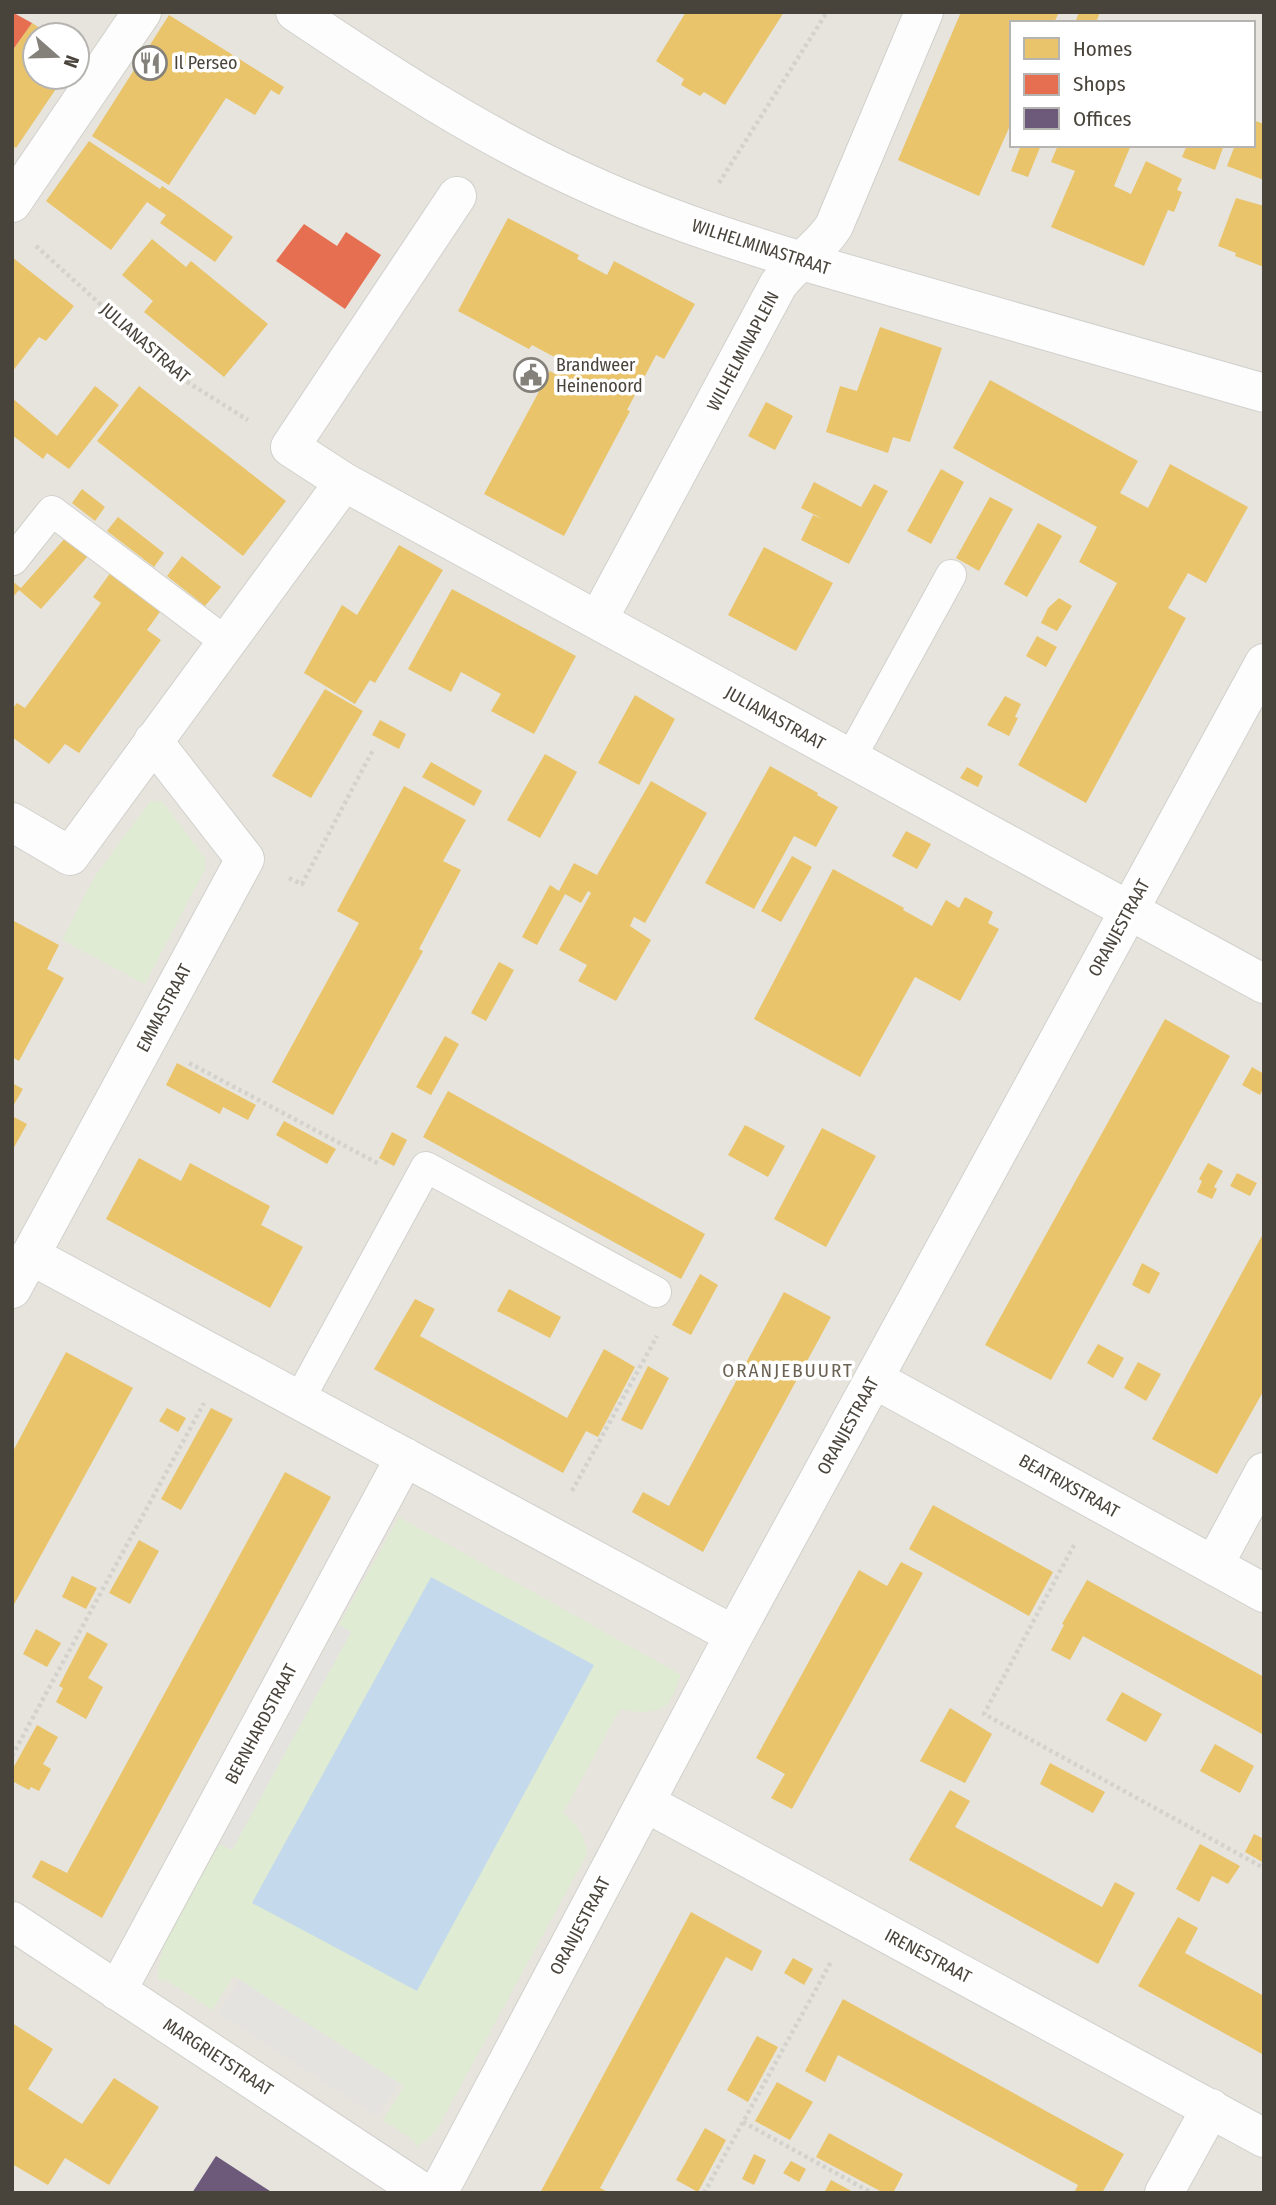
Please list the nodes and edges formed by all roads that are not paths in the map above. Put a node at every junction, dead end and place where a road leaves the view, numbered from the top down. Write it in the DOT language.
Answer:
graph roads {
  1 [pos="295,12"];
  2 [pos="924,12"];
  3 [pos="128,17"];
  4 [pos="457,195"];
  5 [pos="12,203"];
  6 [pos="802,261"];
  7 [pos="1264,393"];
  8 [pos="344,482"];
  9 [pos="13,560"];
  10 [pos="951,575"];
  11 [pos="598,620"];
  12 [pos="226,642"];
  13 [pos="1264,663"];
  14 [pos="153,741"];
  15 [pos="850,759"];
  16 [pos="12,822"];
  17 [pos="1129,910"];
  18 [pos="1264,984"];
  19 [pos="30,1255"];
  20 [pos="12,1289"];
  21 [pos="656,1292"];
  22 [pos="874,1379"];
  23 [pos="299,1400"];
  24 [pos="405,1457"];
  25 [pos="1264,1472"];
  26 [pos="1214,1565"];
  27 [pos="1264,1592"];
  28 [pos="734,1635"];
  29 [pos="646,1803"];
  30 [pos="12,1921"];
  31 [pos="117,1991"];
  32 [pos="1210,2108"];
  33 [pos="1264,2138"];
  34 [pos="424,2193"];
  35 [pos="438,2193"];
  36 [pos="1164,2193"];
  1 -- 6 [label="street, WILHELMINASTRAAT"];
  2 -- 6 [label="street, WILHELMINAPLEIN"];
  3 -- 5 [label="street"];
  4 -- 8 [label="street, JULIANASTRAAT"];
  6 -- 7 [label="street, WILHELMINASTRAAT"];
  6 -- 11 [label="street, WILHELMINAPLEIN"];
  8 -- 11 [label="street, JULIANASTRAAT"];
  8 -- 12 [label="street"];
  9 -- 12 [label="lane"];
  10 -- 15 [label="lane"];
  11 -- 15 [label="street, JULIANASTRAAT"];
  12 -- 14 [label="street"];
  13 -- 17 [label="street, ORANJESTRAAT"];
  14 -- 16 [label="street"];
  14 -- 19 [label="street, EMMASTRAAT"];
  15 -- 17 [label="street, JULIANASTRAAT"];
  17 -- 18 [label="street, JULIANASTRAAT"];
  17 -- 22 [label="street, ORANJESTRAAT"];
  19 -- 20 [label="street, EMMASTRAAT"];
  19 -- 23 [label="street"];
  21 -- 23 [label="lane"];
  22 -- 26 [label="street, BEATRIXSTRAAT"];
  22 -- 28 [label="street, ORANJESTRAAT"];
  23 -- 24 [label="street"];
  24 -- 28 [label="street"];
  24 -- 31 [label="street, BERNHARDSTRAAT"];
  25 -- 26 [label="street"];
  26 -- 27 [label="street, BEATRIXSTRAAT"];
  28 -- 29 [label="street, ORANJESTRAAT"];
  29 -- 32 [label="street, IRENESTRAAT"];
  29 -- 35 [label="street, ORANJESTRAAT"];
  30 -- 31 [label="street, MARGRIETSTRAAT"];
  31 -- 34 [label="street, MARGRIETSTRAAT"];
  32 -- 33 [label="street, IRENESTRAAT"];
  32 -- 36 [label="street"];
}
